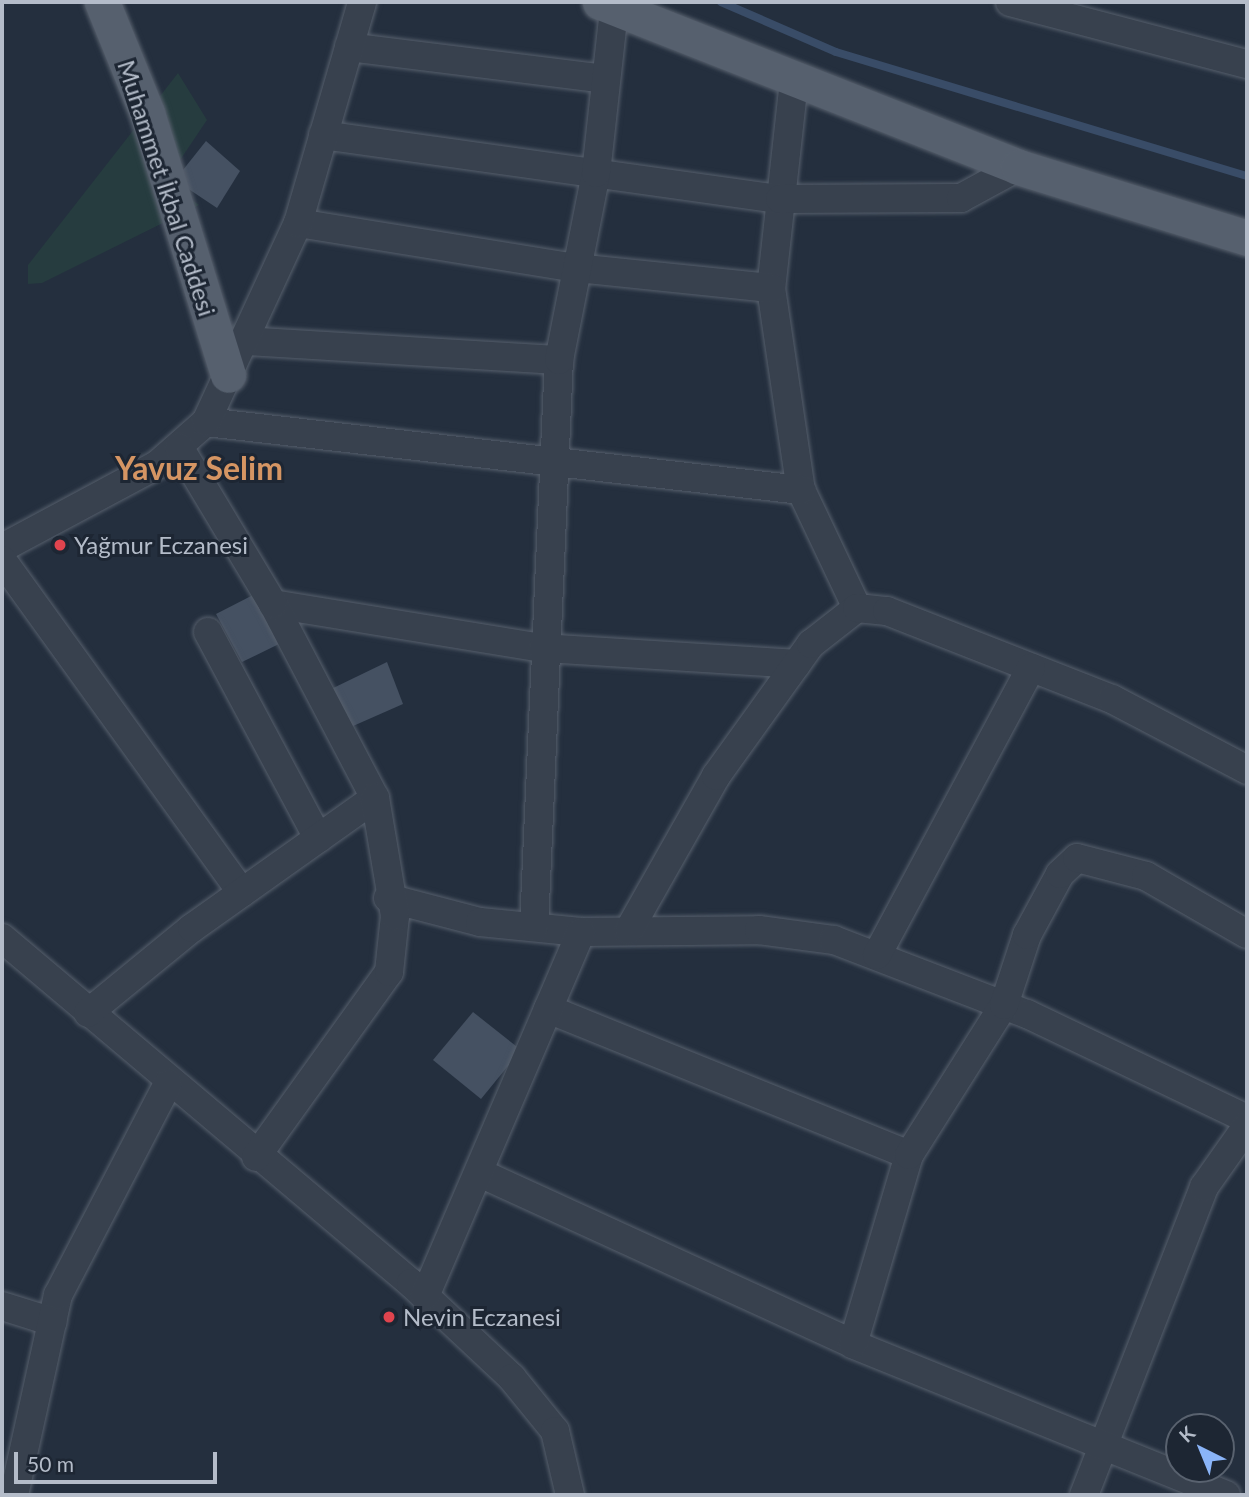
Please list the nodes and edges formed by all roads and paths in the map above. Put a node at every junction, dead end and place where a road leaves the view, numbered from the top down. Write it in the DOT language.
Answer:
graph roads {
  1 [pos="102,2"];
  2 [pos="362,2"];
  3 [pos="1023,3"];
  4 [pos="607,6"];
  5 [pos="349,47"];
  6 [pos="1247,64"];
  7 [pos="605,79"];
  8 [pos="793,81"];
  9 [pos="323,135"];
  10 [pos="1018,167"];
  11 [pos="596,173"];
  12 [pos="780,199"];
  13 [pos="298,223"];
  14 [pos="1247,238"];
  15 [pos="577,268"];
  16 [pos="771,288"];
  17 [pos="245,341"];
  18 [pos="559,360"];
  19 [pos="228,375"];
  20 [pos="206,422"];
  21 [pos="179,447"];
  22 [pos="553,461"];
  23 [pos="801,490"];
  24 [pos="2,548"];
  25 [pos="2,560"];
  26 [pos="273,604"];
  27 [pos="857,608"];
  28 [pos="208,632"];
  29 [pos="543,648"];
  30 [pos="796,664"];
  31 [pos="1031,668"];
  32 [pos="1247,769"];
  33 [pos="375,798"];
  34 [pos="318,838"];
  35 [pos="242,893"];
  36 [pos="388,898"];
  37 [pos="534,927"];
  38 [pos="629,930"];
  39 [pos="581,932"];
  40 [pos="1247,934"];
  41 [pos="2,938"];
  42 [pos="877,956"];
  43 [pos="1003,1005"];
  44 [pos="548,1009"];
  45 [pos="89,1013"];
  46 [pos="168,1084"];
  47 [pos="1247,1119"];
  48 [pos="1247,1126"];
  49 [pos="909,1156"];
  50 [pos="256,1157"];
  51 [pos="480,1173"];
  52 [pos="425,1296"];
  53 [pos="2,1306"];
  54 [pos="53,1322"];
  55 [pos="853,1344"];
  56 [pos="1103,1446"];
  57 [pos="12,1480"];
  58 [pos="570,1495"];
  59 [pos="1084,1495"];
  60 [pos="1226,1495"];
  1 -- 19 [label="main road, Muhammet İkbal Caddesi"];
  2 -- 5 [label="street"];
  3 -- 6 [label="street"];
  4 -- 7 [label="street"];
  4 -- 8 [label="main road"];
  5 -- 7 [label="street"];
  5 -- 9 [label="street"];
  7 -- 11 [label="street"];
  8 -- 10 [label="main road"];
  8 -- 12 [label="street"];
  9 -- 11 [label="street"];
  9 -- 13 [label="street"];
  10 -- 12 [label="street"];
  10 -- 14 [label="main road"];
  11 -- 12 [label="street"];
  11 -- 15 [label="street"];
  12 -- 16 [label="street"];
  13 -- 15 [label="street"];
  13 -- 17 [label="street"];
  15 -- 16 [label="street"];
  15 -- 18 [label="street"];
  16 -- 23 [label="street"];
  17 -- 18 [label="street"];
  17 -- 19 [label="street"];
  18 -- 22 [label="street"];
  19 -- 20 [label="street"];
  20 -- 21 [label="street"];
  20 -- 22 [label="street"];
  21 -- 24 [label="street"];
  21 -- 26 [label="street"];
  22 -- 23 [label="street"];
  22 -- 29 [label="street"];
  23 -- 27 [label="street"];
  25 -- 35 [label="street"];
  26 -- 29 [label="street"];
  26 -- 33 [label="street"];
  27 -- 30 [label="street"];
  27 -- 31 [label="street"];
  28 -- 34 [label="street"];
  29 -- 30 [label="street"];
  29 -- 37 [label="street"];
  30 -- 38 [label="street"];
  31 -- 32 [label="street"];
  31 -- 42 [label="street"];
  33 -- 34 [label="street"];
  33 -- 36 [label="street"];
  34 -- 35 [label="street"];
  35 -- 45 [label="street"];
  36 -- 37 [label="street"];
  36 -- 50 [label="street"];
  37 -- 39 [label="street"];
  38 -- 39 [label="street"];
  38 -- 42 [label="street"];
  39 -- 44 [label="street"];
  40 -- 43 [label="street"];
  41 -- 45 [label="street"];
  42 -- 43 [label="street"];
  43 -- 47 [label="street"];
  43 -- 49 [label="street"];
  44 -- 49 [label="street"];
  44 -- 51 [label="street"];
  45 -- 46 [label="street"];
  46 -- 50 [label="street"];
  46 -- 54 [label="street"];
  48 -- 56 [label="street"];
  49 -- 55 [label="street"];
  50 -- 52 [label="street"];
  51 -- 52 [label="street"];
  51 -- 55 [label="street"];
  52 -- 58 [label="street"];
  53 -- 54 [label="street"];
  54 -- 57 [label="street"];
  55 -- 56 [label="street"];
  56 -- 59 [label="street"];
  56 -- 60 [label="street"];
}
